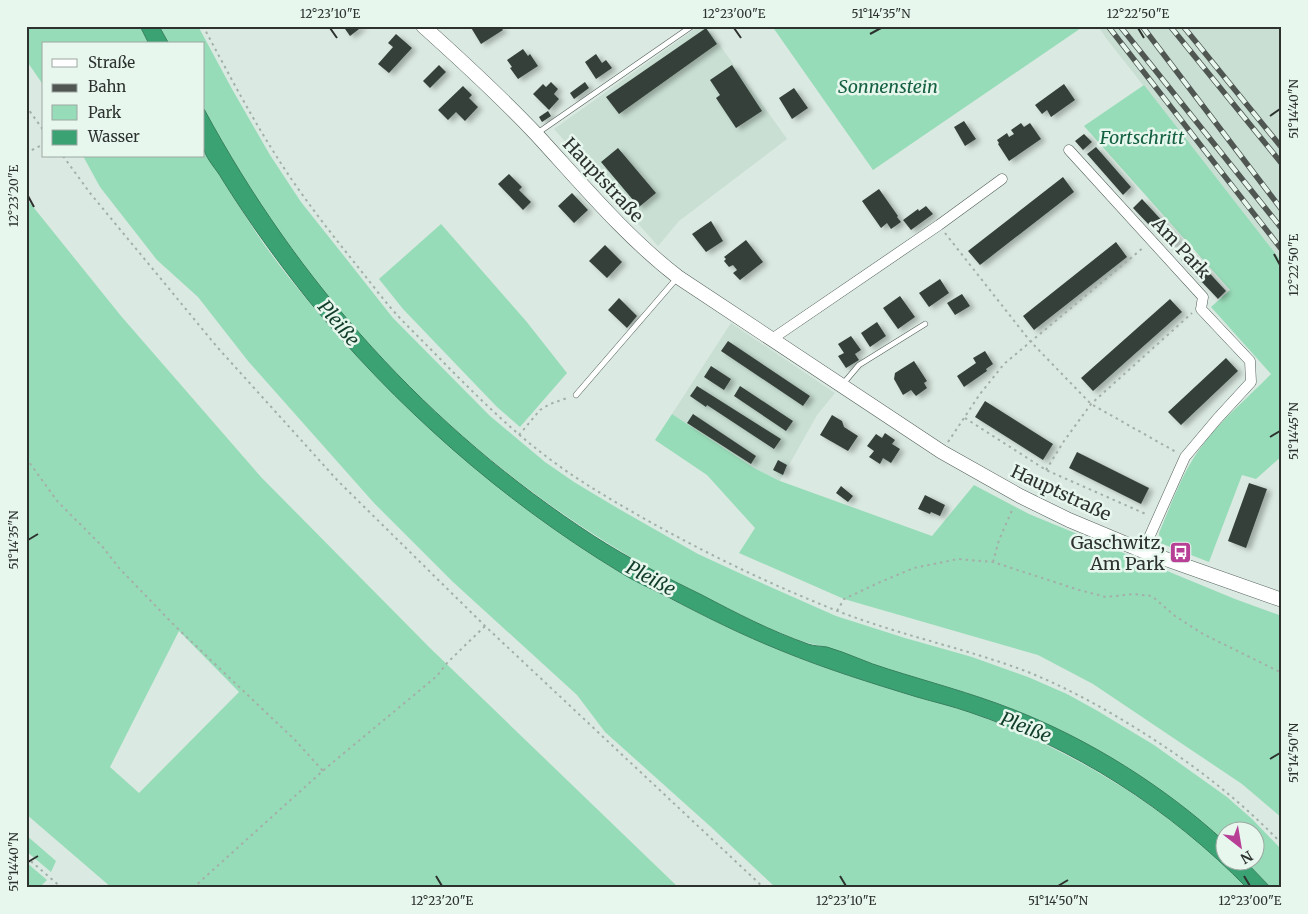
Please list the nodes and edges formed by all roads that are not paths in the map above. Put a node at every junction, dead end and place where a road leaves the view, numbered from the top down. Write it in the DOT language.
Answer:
graph roads {
  1 [pos="423,26"];
  2 [pos="692,26"];
  3 [pos="536,134"];
  4 [pos="1069,150"];
  5 [pos="1002,179"];
  6 [pos="678,277"];
  7 [pos="925,324"];
  8 [pos="772,339"];
  9 [pos="841,385"];
  10 [pos="576,395"];
  11 [pos="1143,551"];
  12 [pos="1282,600"];
  1 -- 3 [label="main road, Hauptstraße"];
  2 -- 3 [label="lane"];
  3 -- 6 [label="main road, Hauptstraße"];
  4 -- 11 [label="street, Am Park"];
  5 -- 8 [label="street"];
  6 -- 8 [label="main road, Hauptstraße"];
  6 -- 10 [label="lane"];
  7 -- 9 [label="lane"];
  8 -- 9 [label="main road, Hauptstraße"];
  9 -- 11 [label="main road, Hauptstraße"];
  11 -- 12 [label="main road, Hauptstraße"];
}
